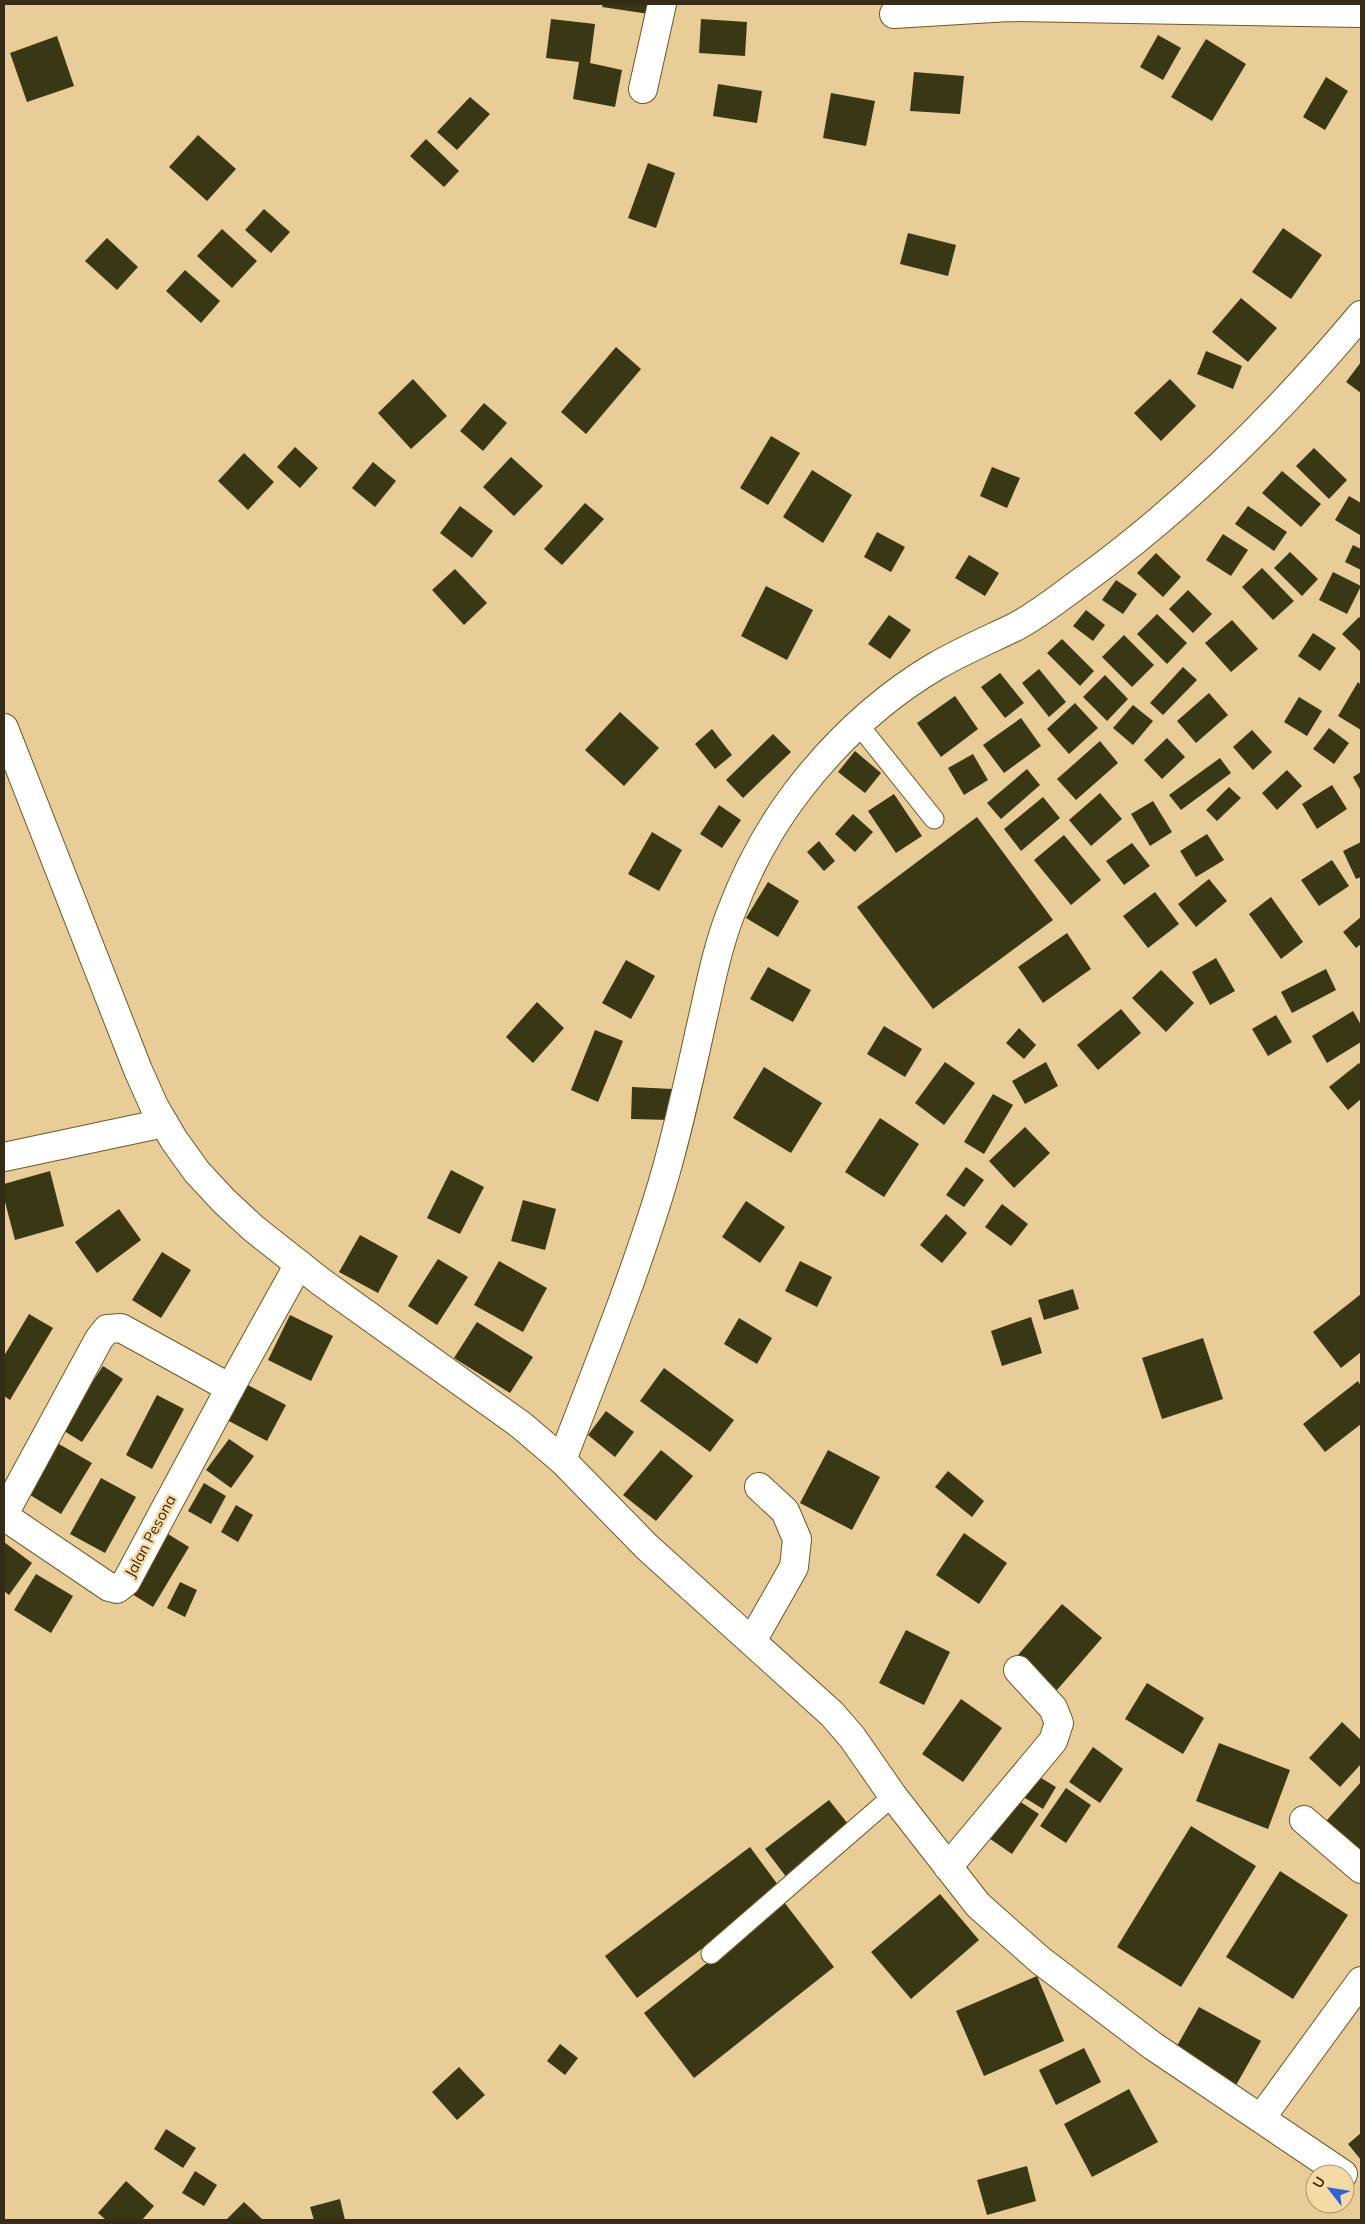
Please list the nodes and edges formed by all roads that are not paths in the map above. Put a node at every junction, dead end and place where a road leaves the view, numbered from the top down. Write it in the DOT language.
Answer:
graph roads {
  1 [pos="662,4"];
  2 [pos="1361,13"];
  3 [pos="894,14"];
  4 [pos="643,89"];
  5 [pos="1361,315"];
  6 [pos="858,724"];
  7 [pos="4,728"];
  8 [pos="12,770"];
  9 [pos="934,819"];
  10 [pos="164,1123"];
  11 [pos="4,1157"];
  12 [pos="299,1264"];
  13 [pos="230,1388"];
  14 [pos="562,1460"];
  15 [pos="759,1486"];
  16 [pos="4,1515"];
  17 [pos="752,1640"];
  18 [pos="1018,1670"];
  19 [pos="893,1796"];
  20 [pos="1304,1820"];
  21 [pos="948,1867"];
  22 [pos="1361,1868"];
  23 [pos="711,1954"];
  24 [pos="1361,1981"];
  25 [pos="1262,2118"];
  26 [pos="1328,2164"];
  1 -- 4 [label="street"];
  2 -- 3 [label="street"];
  5 -- 6 [label="street"];
  6 -- 9 [label="lane"];
  6 -- 14 [label="street"];
  7 -- 8 [label="street"];
  8 -- 10 [label="street"];
  10 -- 11 [label="street"];
  10 -- 12 [label="street"];
  12 -- 13 [label="street, Jalan Pesona"];
  12 -- 14 [label="street"];
  13 -- 16 [label="street, Jalan Pesona"];
  13 -- 16 [label="street, Jalan Pesona"];
  14 -- 17 [label="street"];
  15 -- 17 [label="street"];
  17 -- 19 [label="street"];
  18 -- 21 [label="street"];
  19 -- 21 [label="street"];
  19 -- 23 [label="lane"];
  20 -- 22 [label="street"];
  21 -- 25 [label="street"];
  24 -- 25 [label="street"];
  25 -- 26 [label="street"];
}
